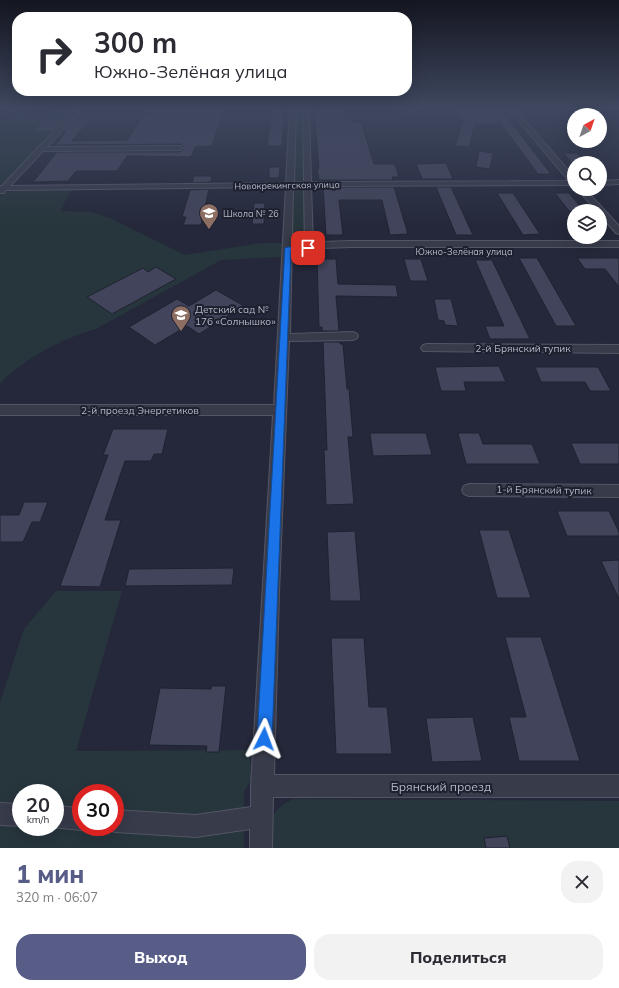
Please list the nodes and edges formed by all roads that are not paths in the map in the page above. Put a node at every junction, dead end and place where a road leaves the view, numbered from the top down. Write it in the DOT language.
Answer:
graph roads {
  1 [pos="180,148"];
  2 [pos="290,148"];
  3 [pos="307,148"];
  4 [pos="545,148"];
  5 [pos="39,149"];
  6 [pos="567,174"];
  7 [pos="567,182"];
  8 [pos="619,182"];
  9 [pos="607,183"];
  10 [pos="288,185"];
  11 [pos="308,185"];
  12 [pos="1,189"];
  13 [pos="587,196"];
  14 [pos="619,231"];
  15 [pos="619,244"];
  16 [pos="296,248"];
  17 [pos="619,251"];
  18 [pos="353,336"];
  19 [pos="284,338"];
  20 [pos="427,348"];
  21 [pos="619,349"];
  22 [pos="0,410"];
  23 [pos="279,410"];
  24 [pos="469,490"];
  25 [pos="619,491"];
  26 [pos="262,786"];
  27 [pos="619,786"];
  28 [pos="0,814"];
  29 [pos="12,815"];
  30 [pos="262,816"];
  31 [pos="124,822"];
  32 [pos="261,848"];
  1 -- 5 [label="street"];
  2 -- 10 [label="street"];
  3 -- 11 [label="street"];
  4 -- 6 [label="street"];
  5 -- 12 [label="street"];
  7 -- 11 [label="street, Новокрекингская улица"];
  8 -- 9 [label="street"];
  10 -- 11 [label="street, Новокрекингская улица"];
  10 -- 12 [label="street, Новокрекингская улица"];
  10 -- 16 [label="street"];
  11 -- 16 [label="street"];
  13 -- 14 [label="street"];
  15 -- 16 [label="street, Южно-Зелёная улица"];
  16 -- 17 [label="street, Южно-Зелёная улица"];
  16 -- 19 [label="street"];
  18 -- 19 [label="street"];
  19 -- 23 [label="street"];
  20 -- 21 [label="street, 2-й Брянский тупик"];
  22 -- 23 [label="street, 2-й проезд Энергетиков"];
  23 -- 26 [label="street"];
  24 -- 25 [label="street, 1-й Брянский тупик"];
  26 -- 27 [label="street, Брянский проезд"];
  26 -- 30 [label="street"];
  28 -- 29 [label="street"];
  30 -- 31 [label="street"];
  30 -- 32 [label="street"];
}
